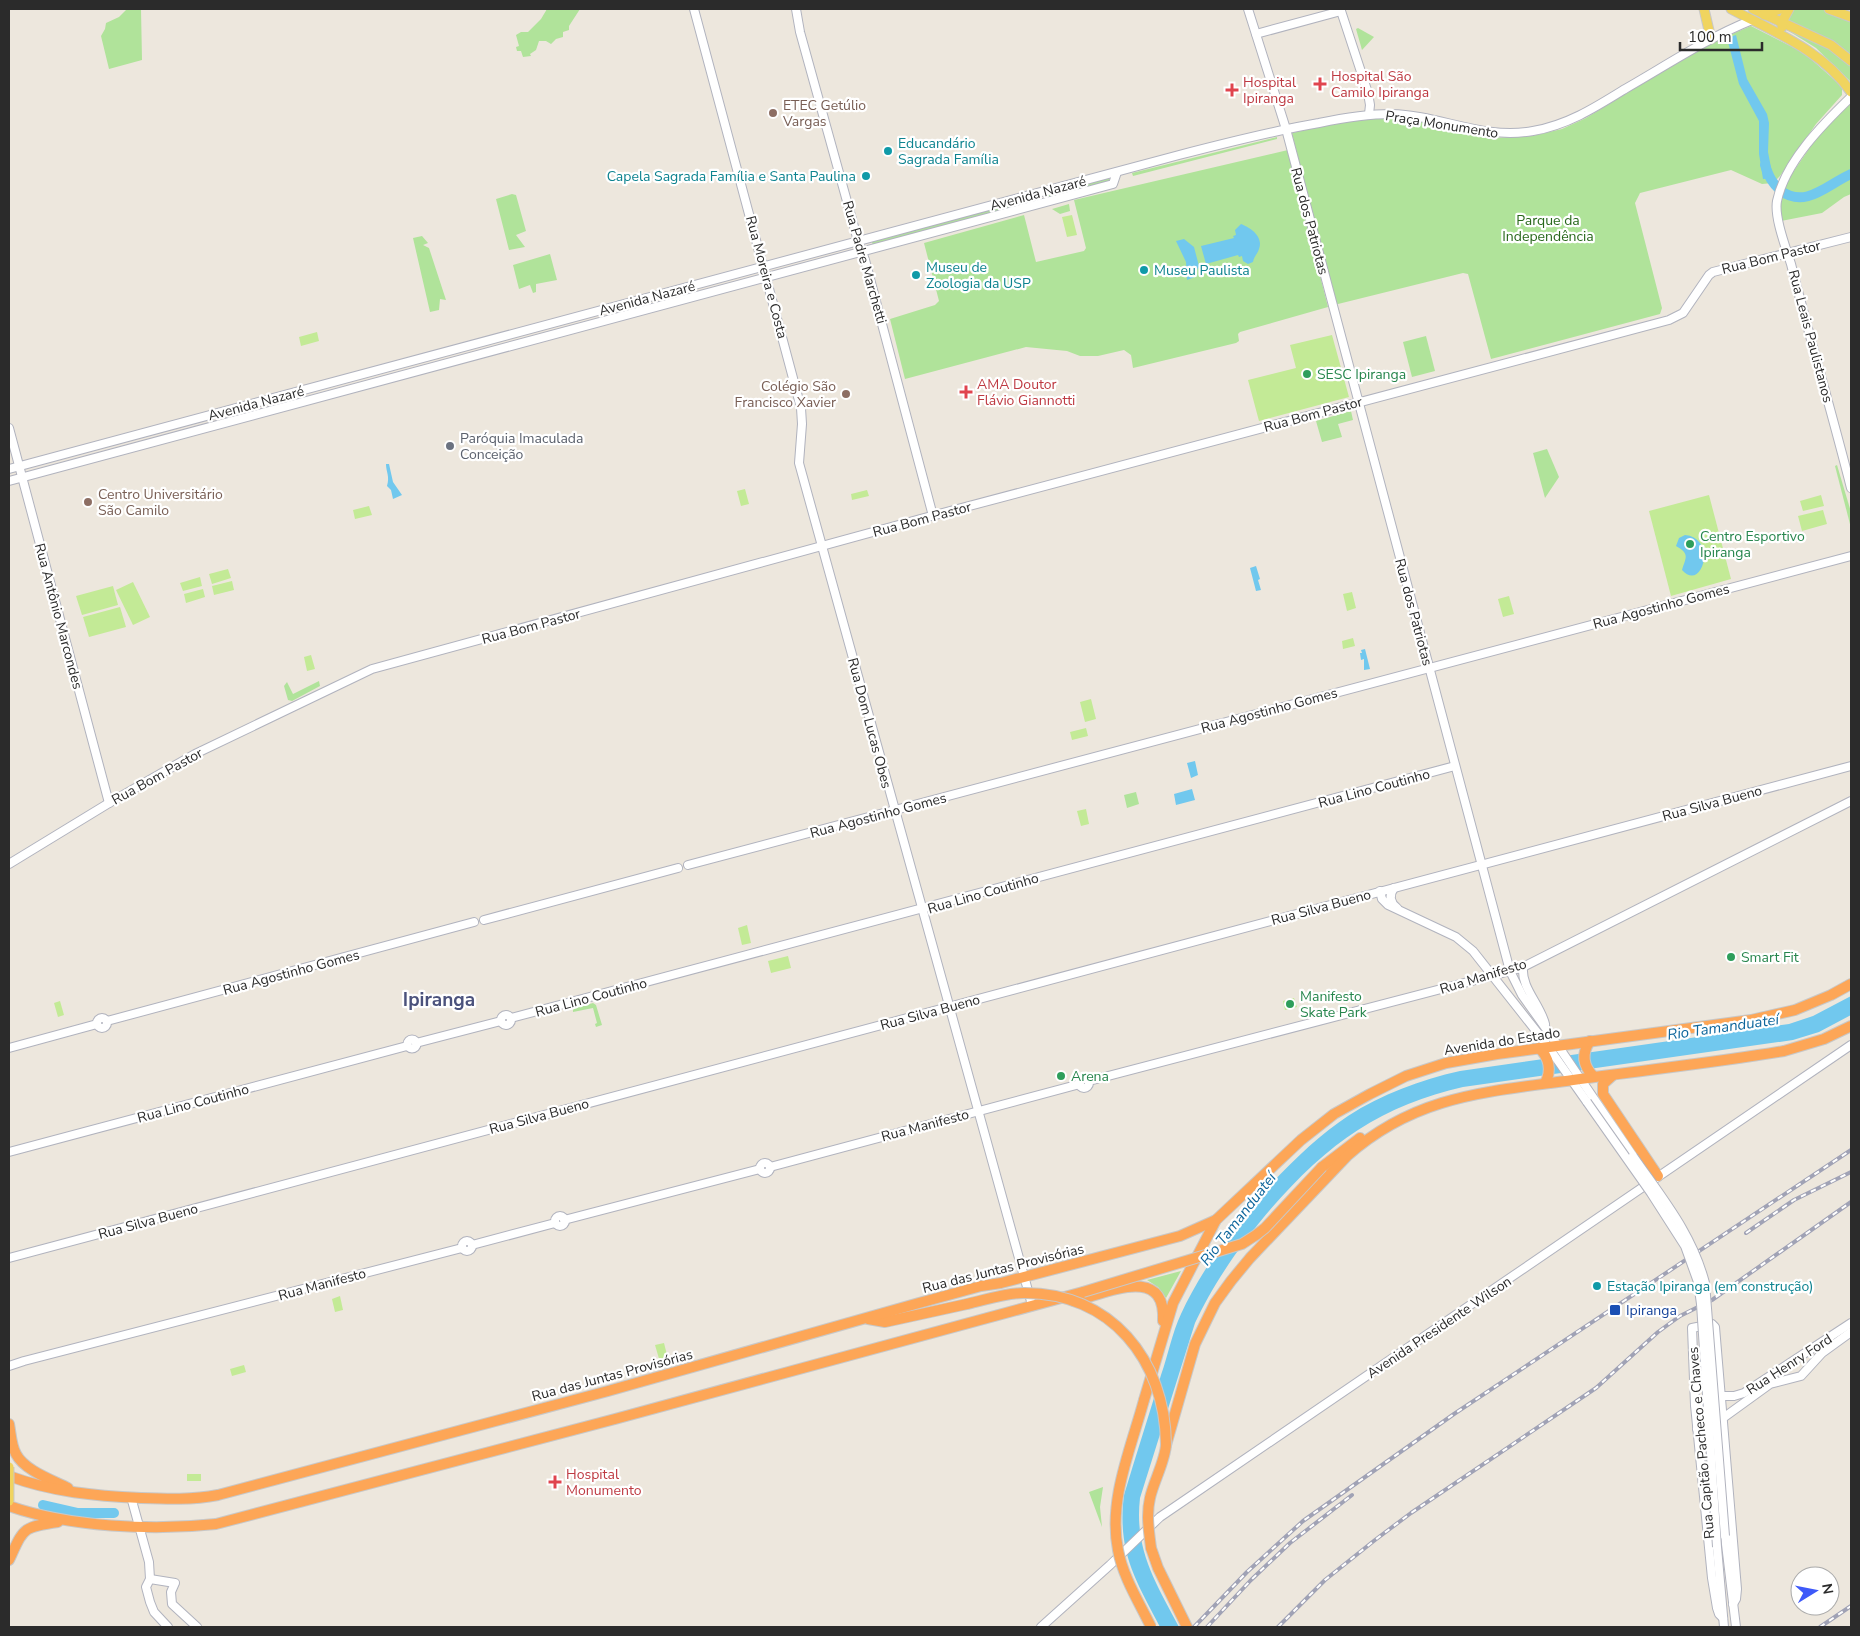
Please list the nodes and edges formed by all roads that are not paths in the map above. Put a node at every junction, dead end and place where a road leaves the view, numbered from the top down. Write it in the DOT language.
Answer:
graph roads {
  1 [pos="694,9"];
  2 [pos="796,9"];
  3 [pos="1248,9"];
  4 [pos="1704,9"];
  5 [pos="1730,9"];
  6 [pos="1753,9"];
  7 [pos="1780,9"];
  8 [pos="1790,9"];
  9 [pos="1829,9"];
  10 [pos="1342,10"];
  11 [pos="1764,15"];
  12 [pos="1851,17"];
  13 [pos="1752,20"];
  14 [pos="1782,22"];
  15 [pos="1256,34"];
  16 [pos="1781,34"];
  17 [pos="1711,39"];
  18 [pos="1851,61"];
  19 [pos="1851,92"];
  20 [pos="1851,98"];
  21 [pos="1369,114"];
  22 [pos="1286,129"];
  23 [pos="1117,172"];
  24 [pos="1851,236"];
  25 [pos="858,241"];
  26 [pos="862,251"];
  27 [pos="1788,253"];
  28 [pos="764,266"];
  29 [pos="767,277"];
  30 [pos="1358,402"];
  31 [pos="9,428"];
  32 [pos="19,466"];
  33 [pos="9,469"];
  34 [pos="22,478"];
  35 [pos="9,481"];
  36 [pos="1851,488"];
  37 [pos="933,516"];
  38 [pos="821,546"];
  39 [pos="1851,556"];
  40 [pos="1428,668"];
  41 [pos="1455,766"];
  42 [pos="1851,766"];
  43 [pos="1851,801"];
  44 [pos="109,803"];
  45 [pos="894,811"];
  46 [pos="9,864"];
  47 [pos="1481,864"];
  48 [pos="1394,888"];
  49 [pos="1381,895"];
  50 [pos="1398,909"];
  51 [pos="922,910"];
  52 [pos="1522,967"];
  53 [pos="1510,971"];
  54 [pos="1492,976"];
  55 [pos="1851,984"];
  56 [pos="949,1007"];
  57 [pos="1851,1026"];
  58 [pos="1545,1027"];
  59 [pos="1590,1041"];
  60 [pos="1851,1045"];
  61 [pos="1549,1047"];
  62 [pos="9,1048"];
  63 [pos="1613,1075"];
  64 [pos="1596,1077"];
  65 [pos="1576,1080"];
  66 [pos="1545,1083"];
  67 [pos="1591,1101"];
  68 [pos="978,1111"];
  69 [pos="1386,1128"];
  70 [pos="9,1152"];
  71 [pos="1658,1176"];
  72 [pos="1216,1220"];
  73 [pos="9,1258"];
  74 [pos="1025,1279"];
  75 [pos="1033,1303"];
  76 [pos="864,1319"];
  77 [pos="1851,1323"];
  78 [pos="1851,1332"];
  79 [pos="1162,1337"];
  80 [pos="24,1360"];
  81 [pos="1793,1361"];
  82 [pos="9,1362"];
  83 [pos="9,1366"];
  84 [pos="1801,1376"];
  85 [pos="1721,1396"];
  86 [pos="1695,1405"];
  87 [pos="1723,1418"];
  88 [pos="9,1424"];
  89 [pos="1697,1429"];
  90 [pos="1166,1446"];
  91 [pos="9,1467"];
  92 [pos="9,1476"];
  93 [pos="80,1494"];
  94 [pos="132,1500"];
  95 [pos="9,1501"];
  96 [pos="9,1506"];
  97 [pos="69,1520"];
  98 [pos="138,1521"];
  99 [pos="1718,1547"];
  100 [pos="9,1560"];
  101 [pos="1712,1578"];
  102 [pos="150,1579"];
  103 [pos="1718,1594"];
  104 [pos="1734,1607"];
  105 [pos="168,1627"];
  106 [pos="197,1627"];
  107 [pos="1041,1627"];
  108 [pos="1151,1627"];
  109 [pos="1187,1627"];
  110 [pos="1724,1627"];
  111 [pos="1736,1627"];
  1 -- 28 [label="main road, Rua Moreira e Costa"];
  2 -- 25 [label="main road, Rua Padre Marchetti"];
  3 -- 15 [label="main road, Rua dos Patriotas"];
  4 -- 17 [label="main road"];
  5 -- 13 [label="main road"];
  6 -- 11 [label="main road"];
  7 -- 11 [label="main road, Praça Monumento"];
  8 -- 14 [label="main road"];
  9 -- 12 [label="main road"];
  10 -- 15 [label="main road"];
  10 -- 21 [label="main road"];
  11 -- 13 [label="main road, Praça Monumento"];
  11 -- 14 [label="main road"];
  13 -- 16 [label="main road"];
  13 -- 17 [label="main road, Praça Monumento"];
  14 -- 16 [label="main road"];
  14 -- 18 [label="main road"];
  15 -- 22 [label="main road, Rua dos Patriotas"];
  16 -- 19 [label="main road"];
  17 -- 21 [label="main road, Praça Monumento"];
  20 -- 27 [label="main road, Rua Leais Paulistanos"];
  21 -- 22 [label="main road, Praça Monumento"];
  22 -- 23 [label="main road, Avenida Nazaré"];
  22 -- 30 [label="main road, Rua dos Patriotas"];
  23 -- 25 [label="main road, Avenida Nazaré"];
  23 -- 26 [label="main road, Avenida Nazaré"];
  24 -- 27 [label="main road, Rua Bom Pastor"];
  25 -- 26 [label="main road, Rua Padre Marchetti"];
  25 -- 28 [label="main road, Avenida Nazaré"];
  26 -- 29 [label="main road, Avenida Nazaré"];
  26 -- 37 [label="main road, Rua Padre Marchetti"];
  27 -- 30 [label="main road, Rua Bom Pastor"];
  27 -- 36 [label="main road, Rua Leais Paulistanos"];
  28 -- 29 [label="main road, Rua Moreira e Costa"];
  28 -- 32 [label="main road, Avenida Nazaré"];
  29 -- 34 [label="main road, Avenida Nazaré"];
  29 -- 38 [label="main road, Rua Moreira e Costa"];
  30 -- 37 [label="main road, Rua Bom Pastor"];
  30 -- 40 [label="main road, Rua dos Patriotas"];
  31 -- 32 [label="main road, Rua Antônio Marcondes"];
  32 -- 33 [label="main road, Avenida Nazaré"];
  32 -- 34 [label="main road, Rua Antônio Marcondes"];
  34 -- 35 [label="main road, Avenida Nazaré"];
  34 -- 44 [label="main road, Rua Antônio Marcondes"];
  37 -- 38 [label="main road, Rua Bom Pastor"];
  38 -- 44 [label="main road, Rua Bom Pastor"];
  38 -- 45 [label="main road, Rua Dom Lucas Obes"];
  39 -- 40 [label="main road, Rua Agostinho Gomes"];
  40 -- 41 [label="main road, Rua dos Patriotas"];
  40 -- 45 [label="main road, Rua Agostinho Gomes"];
  41 -- 47 [label="main road, Rua dos Patriotas"];
  41 -- 51 [label="main road, Rua Lino Coutinho"];
  42 -- 47 [label="main road, Rua Silva Bueno"];
  43 -- 52 [label="main road, Rua Manifesto"];
  44 -- 46 [label="main road, Rua Bom Pastor"];
  45 -- 51 [label="main road, Rua Dom Lucas Obes"];
  45 -- 62 [label="main road, Rua Agostinho Gomes"];
  47 -- 48 [label="main road, Rua Silva Bueno"];
  47 -- 53 [label="main road, Rua dos Patriotas"];
  48 -- 49 [label="main road, Rua Silva Bueno"];
  48 -- 50 [label="main road"];
  49 -- 50 [label="main road, Rua dos Patriotas"];
  49 -- 56 [label="main road, Rua Silva Bueno"];
  50 -- 54 [label="main road, Rua dos Patriotas"];
  51 -- 56 [label="main road, Rua Dom Lucas Obes"];
  51 -- 70 [label="main road, Rua Lino Coutinho"];
  52 -- 53 [label="main road, Rua Manifesto"];
  52 -- 58 [label="main road"];
  53 -- 54 [label="main road, Rua Manifesto"];
  53 -- 58 [label="main road, Rua dos Patriotas"];
  54 -- 61 [label="main road, Rua dos Patriotas"];
  54 -- 68 [label="main road, Rua Manifesto"];
  55 -- 59 [label="highway, Avenida do Estado"];
  56 -- 68 [label="main road, Rua Dom Lucas Obes"];
  56 -- 73 [label="main road, Rua Silva Bueno"];
  57 -- 63 [label="highway"];
  58 -- 61 [label="main road, Rua dos Patriotas"];
  59 -- 61 [label="highway, Avenida do Estado"];
  59 -- 64 [label="highway"];
  60 -- 71 [label="main road, Avenida Presidente Wilson"];
  61 -- 65 [label="main road, Rua dos Patriotas"];
  61 -- 66 [label="highway"];
  61 -- 72 [label="highway, Avenida do Estado"];
  63 -- 64 [label="highway"];
  63 -- 71 [label="highway"];
  64 -- 65 [label="highway"];
  64 -- 67 [label="highway"];
  65 -- 66 [label="highway"];
  65 -- 67 [label="main road, Rua dos Patriotas"];
  66 -- 69 [label="highway"];
  67 -- 99 [label="main road, bridge"];
  67 -- 104 [label="main road, Rua Capitão Pacheco e Chaves, bridge"];
  68 -- 74 [label="main road, Rua Dom Lucas Obes"];
  68 -- 80 [label="main road, Rua Manifesto"];
  69 -- 75 [label="highway, bridge"];
  69 -- 90 [label="highway"];
  71 -- 107 [label="main road, Avenida Presidente Wilson"];
  72 -- 74 [label="highway, Rua das Juntas Provisórias"];
  72 -- 79 [label="highway, Avenida do Estado"];
  74 -- 75 [label="main road, Rua Dom Lucas Obes"];
  74 -- 76 [label="highway, Rua das Juntas Provisórias"];
  75 -- 79 [label="highway"];
  75 -- 98 [label="highway"];
  76 -- 90 [label="highway, bridge"];
  76 -- 94 [label="highway, Rua das Juntas Provisórias"];
  77 -- 81 [label="main road, Rua Henry Ford"];
  78 -- 84 [label="main road"];
  79 -- 108 [label="highway, Avenida do Estado, bridge"];
  80 -- 82 [label="main road"];
  80 -- 83 [label="main road"];
  81 -- 84 [label="main road"];
  81 -- 85 [label="main road, Rua Henry Ford"];
  84 -- 87 [label="main road"];
  85 -- 86 [label="main road, Rua Henry Ford"];
  85 -- 86 [label="main road, Rua Capitão Pacheco e Chaves"];
  85 -- 87 [label="main road, Rua Capitão Pacheco e Chaves"];
  86 -- 89 [label="main road, Rua Capitão Pacheco e Chaves"];
  87 -- 89 [label="main road"];
  87 -- 104 [label="main road, Rua Capitão Pacheco e Chaves"];
  88 -- 93 [label="highway"];
  89 -- 101 [label="main road, Rua Capitão Pacheco e Chaves"];
  90 -- 109 [label="highway, bridge"];
  91 -- 95 [label="main road, bridge"];
  92 -- 93 [label="highway, Rua das Juntas Provisórias"];
  93 -- 94 [label="highway, Rua das Juntas Provisórias"];
  94 -- 98 [label="main road"];
  96 -- 97 [label="highway"];
  97 -- 98 [label="highway"];
  97 -- 100 [label="highway"];
  98 -- 102 [label="main road"];
  99 -- 101 [label="main road"];
  99 -- 103 [label="main road, Rua Capitão Pacheco e Chaves"];
  101 -- 103 [label="main road, Rua Capitão Pacheco e Chaves"];
  102 -- 105 [label="main road"];
  102 -- 106 [label="main road"];
  103 -- 104 [label="main road"];
  103 -- 110 [label="main road, Rua Capitão Pacheco e Chaves"];
  104 -- 111 [label="main road, Rua Capitão Pacheco e Chaves"];
}
